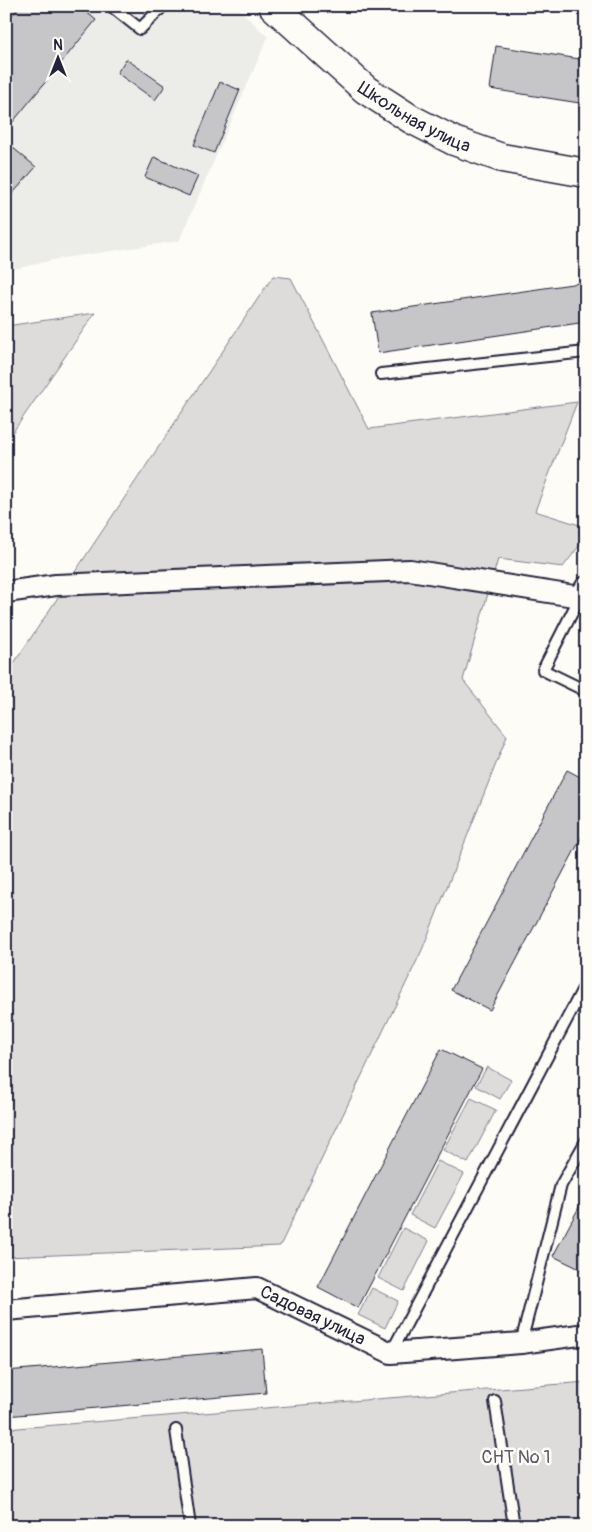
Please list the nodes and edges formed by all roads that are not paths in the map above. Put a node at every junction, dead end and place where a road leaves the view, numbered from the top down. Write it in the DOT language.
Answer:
graph roads {
  1 [pos="111,6"];
  2 [pos="162,6"];
  3 [pos="273,6"];
  4 [pos="586,173"];
  5 [pos="586,352"];
  6 [pos="381,374"];
  7 [pos="6,592"];
  8 [pos="583,592"];
  9 [pos="586,692"];
  10 [pos="586,983"];
  11 [pos="586,1141"];
  12 [pos="6,1310"];
  13 [pos="586,1334"];
  14 [pos="521,1343"];
  15 [pos="391,1353"];
  16 [pos="495,1401"];
  17 [pos="176,1430"];
  18 [pos="190,1526"];
  19 [pos="514,1526"];
  1 -- 2 [label="lane"];
  3 -- 4 [label="street, Школьная улица"];
  5 -- 6 [label="lane"];
  7 -- 8 [label="street"];
  8 -- 9 [label="lane"];
  10 -- 15 [label="lane"];
  11 -- 14 [label="lane"];
  12 -- 15 [label="street, Садовая улица"];
  13 -- 14 [label="street"];
  14 -- 15 [label="street"];
  16 -- 19 [label="lane"];
  17 -- 18 [label="lane"];
}
